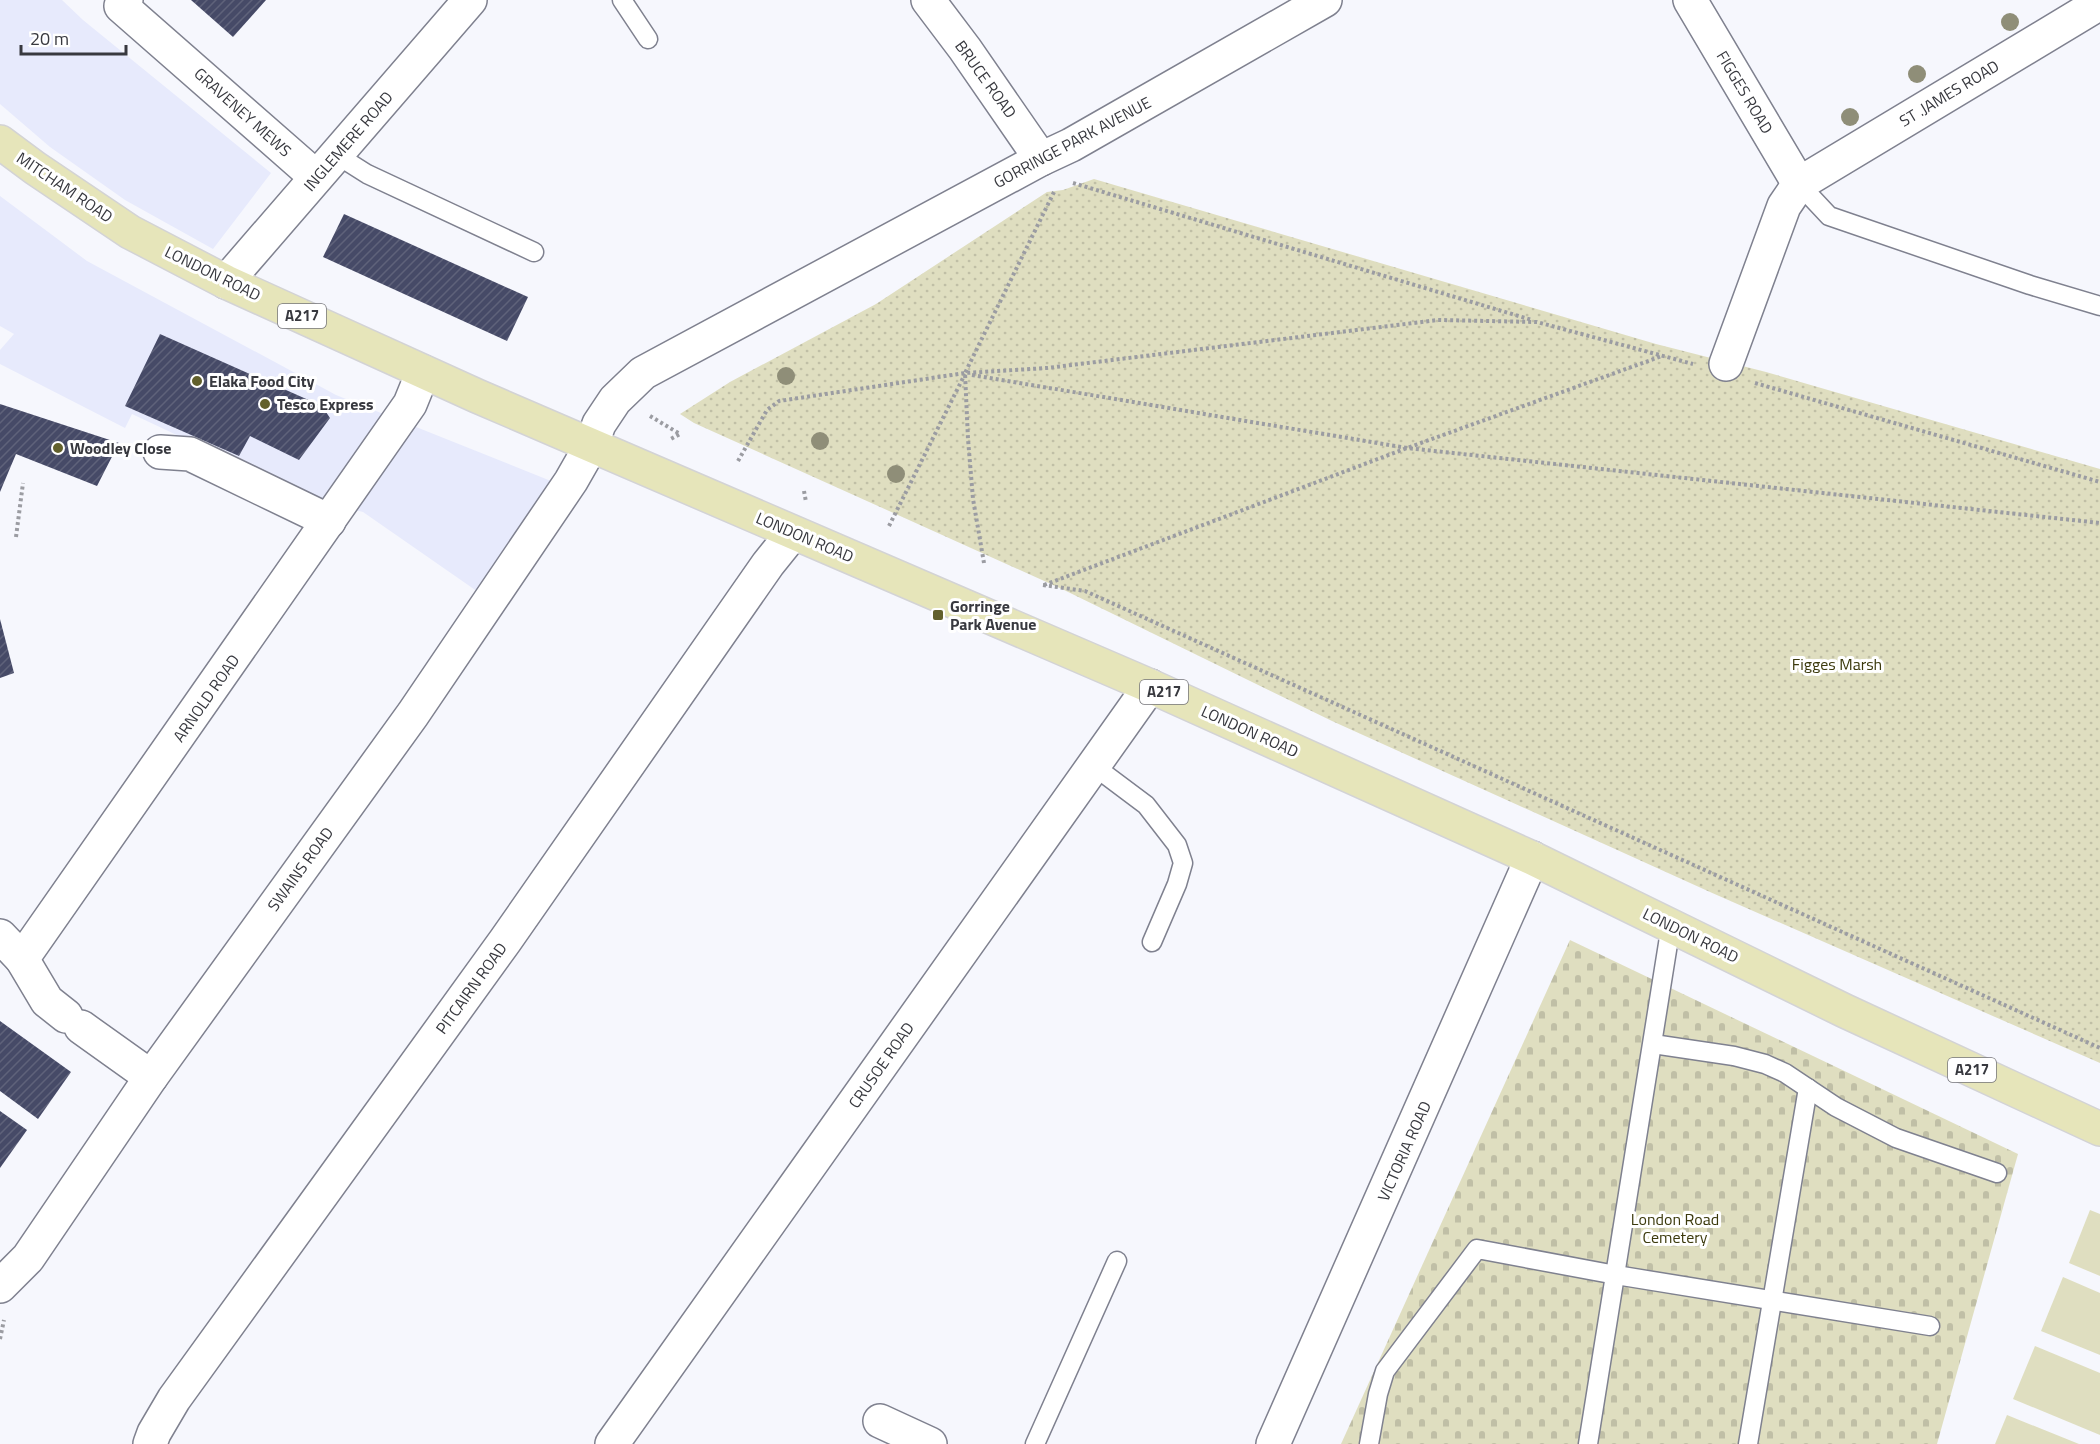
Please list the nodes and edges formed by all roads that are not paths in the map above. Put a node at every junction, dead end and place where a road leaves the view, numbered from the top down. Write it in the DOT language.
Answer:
graph roads {
  1 [pos="470,0"];
  2 [pos="622,0"];
  3 [pos="928,0"];
  4 [pos="1325,0"];
  5 [pos="1690,0"];
  6 [pos="121,2"];
  7 [pos="2100,3"];
  8 [pos="1289,8"];
  9 [pos="648,39"];
  10 [pos="0,142"];
  11 [pos="1041,159"];
  12 [pos="326,166"];
  13 [pos="1799,184"];
  14 [pos="130,232"];
  15 [pos="534,252"];
  16 [pos="226,282"];
  17 [pos="2100,306"];
  18 [pos="1723,370"];
  19 [pos="423,372"];
  20 [pos="591,446"];
  21 [pos="160,452"];
  22 [pos="329,521"];
  23 [pos="793,533"];
  24 [pos="1150,686"];
  25 [pos="1094,766"];
  26 [pos="1532,858"];
  27 [pos="1671,925"];
  28 [pos="0,936"];
  29 [pos="1152,942"];
  30 [pos="22,959"];
  31 [pos="1653,1044"];
  32 [pos="151,1077"];
  33 [pos="1808,1088"];
  34 [pos="2100,1129"];
  35 [pos="1997,1173"];
  36 [pos="1117,1261"];
  37 [pos="1616,1275"];
  38 [pos="0,1286"];
  39 [pos="1772,1301"];
  40 [pos="1930,1326"];
  41 [pos="880,1420"];
  42 [pos="150,1444"];
  43 [pos="612,1444"];
  44 [pos="930,1444"];
  45 [pos="1035,1444"];
  46 [pos="1273,1444"];
  47 [pos="1370,1444"];
  48 [pos="1588,1444"];
  49 [pos="1748,1444"];
  1 -- 12 [label="street, INGLEMERE ROAD"];
  2 -- 9 [label="lane"];
  3 -- 11 [label="street, BRUCE ROAD"];
  4 -- 8 [label="street, GORRINGE PARK AVENUE"];
  5 -- 13 [label="street, FIGGES ROAD"];
  6 -- 12 [label="street, GRAVENEY MEWS"];
  7 -- 13 [label="street, ST .JAMES ROAD"];
  8 -- 11 [label="street, GORRINGE PARK AVENUE"];
  10 -- 14 [label="main road, MITCHAM ROAD / A217"];
  11 -- 20 [label="street, GORRINGE PARK AVENUE"];
  12 -- 15 [label="lane"];
  12 -- 16 [label="street, INGLEMERE ROAD"];
  13 -- 17 [label="lane"];
  13 -- 18 [label="street"];
  14 -- 16 [label="main road, LONDON ROAD / A217"];
  16 -- 19 [label="main road, LONDON ROAD / A217"];
  19 -- 20 [label="main road, LONDON ROAD / A217"];
  19 -- 22 [label="street, ARNOLD ROAD"];
  20 -- 23 [label="main road, LONDON ROAD / A217"];
  20 -- 32 [label="street, SWAINS ROAD"];
  21 -- 22 [label="street"];
  22 -- 30 [label="street, ARNOLD ROAD"];
  23 -- 24 [label="main road, LONDON ROAD / A217"];
  23 -- 42 [label="street, PITCAIRN ROAD"];
  24 -- 25 [label="street, CRUSOE ROAD"];
  24 -- 26 [label="main road, LONDON ROAD / A217"];
  25 -- 29 [label="lane"];
  25 -- 43 [label="street, CRUSOE ROAD"];
  26 -- 27 [label="main road, LONDON ROAD / A217"];
  26 -- 46 [label="street, VICTORIA ROAD"];
  27 -- 31 [label="lane"];
  27 -- 34 [label="main road, LONDON ROAD / A217"];
  28 -- 30 [label="street"];
  30 -- 32 [label="street"];
  31 -- 33 [label="lane"];
  31 -- 37 [label="lane"];
  32 -- 38 [label="street, SWAINS ROAD"];
  33 -- 35 [label="lane"];
  33 -- 39 [label="lane"];
  36 -- 45 [label="lane"];
  37 -- 39 [label="lane"];
  37 -- 47 [label="lane"];
  37 -- 48 [label="lane"];
  39 -- 40 [label="lane"];
  39 -- 49 [label="lane"];
  41 -- 44 [label="street"];
}
